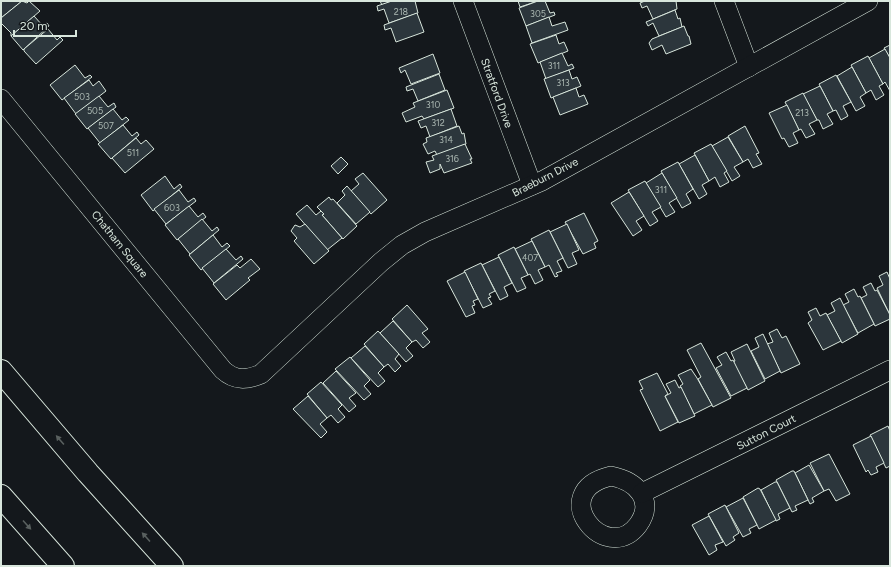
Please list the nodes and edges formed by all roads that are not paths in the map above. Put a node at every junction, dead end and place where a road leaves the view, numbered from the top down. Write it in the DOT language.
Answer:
graph roads {
  1 [pos="463,1"];
  2 [pos="724,1"];
  3 [pos="868,1"];
  4 [pos="749,67"];
  5 [pos="1,100"];
  6 [pos="532,185"];
  7 [pos="890,370"];
  8 [pos="1,371"];
  9 [pos="244,379"];
  10 [pos="642,494"];
  11 [pos="1,496"];
  12 [pos="63,566"];
  13 [pos="172,566"];
  1 -- 6 [label="street, Stratford Drive"];
  2 -- 4 [label="street"];
  3 -- 4 [label="street, Braeburn Drive"];
  4 -- 6 [label="street, Braeburn Drive"];
  5 -- 9 [label="street, Chatham Square"];
  6 -- 9 [label="street, Braeburn Drive"];
  7 -- 10 [label="street, Sutton Court"];
  13 -- 8 [label="highway, one-way"];
  11 -- 12 [label="highway, one-way"];
}
